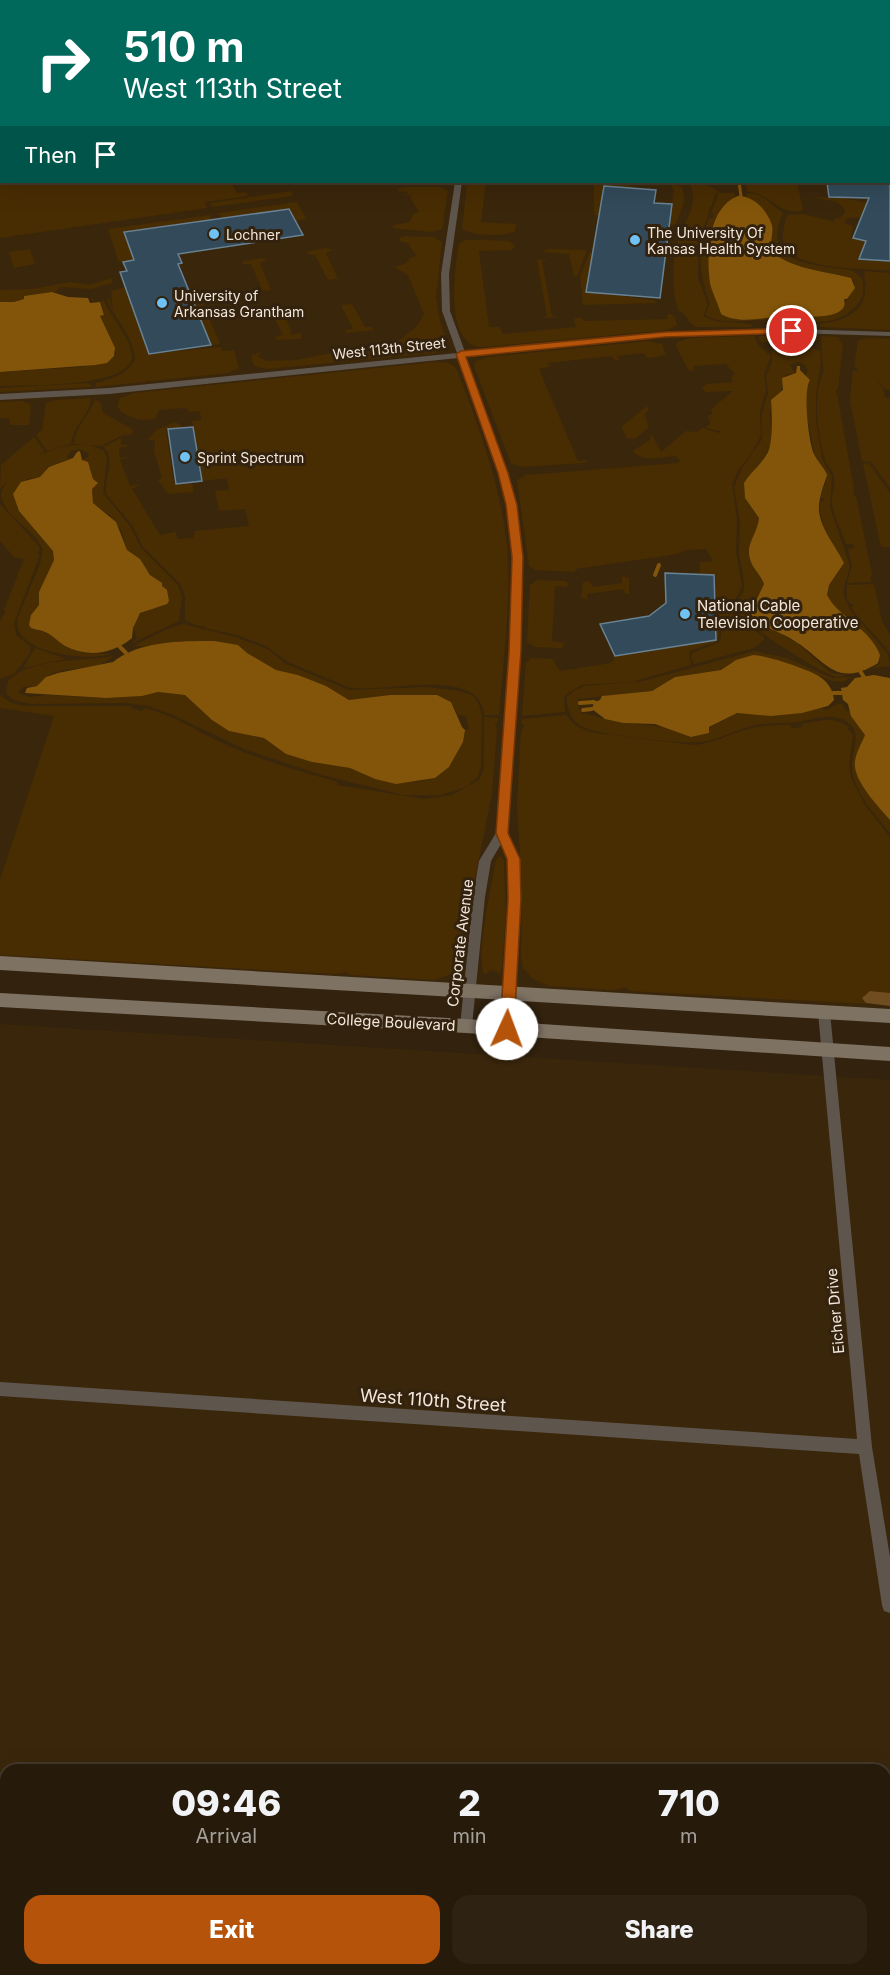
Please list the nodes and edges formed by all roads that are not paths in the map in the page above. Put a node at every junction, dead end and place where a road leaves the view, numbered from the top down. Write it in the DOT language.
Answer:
graph roads {
  1 [pos="459,183"];
  2 [pos="890,334"];
  3 [pos="461,354"];
  4 [pos="0,397"];
  5 [pos="502,833"];
  6 [pos="0,963"];
  7 [pos="469,989"];
  8 [pos="508,992"];
  9 [pos="0,1000"];
  10 [pos="824,1012"];
  11 [pos="890,1016"];
  12 [pos="466,1026"];
  13 [pos="507,1029"];
  14 [pos="828,1050"];
  15 [pos="890,1054"];
  16 [pos="0,1389"];
  17 [pos="864,1448"];
  18 [pos="890,1605"];
  1 -- 3 [label="street, Corporate Avenue"];
  2 -- 3 [label="street, West 113th Street"];
  3 -- 4 [label="street, West 113th Street"];
  3 -- 5 [label="street, Corporate Avenue"];
  5 -- 7 [label="street, Corporate Avenue"];
  5 -- 8 [label="street, Corporate Avenue"];
  6 -- 7 [label="main road"];
  7 -- 8 [label="main road"];
  7 -- 12 [label="street, Corporate Avenue"];
  8 -- 10 [label="main road"];
  8 -- 13 [label="street, Corporate Avenue"];
  9 -- 12 [label="main road, College Boulevard"];
  10 -- 11 [label="main road"];
  10 -- 14 [label="street, Eicher Drive"];
  12 -- 13 [label="main road, College Boulevard"];
  13 -- 14 [label="main road, College Boulevard"];
  14 -- 15 [label="main road, College Boulevard"];
  14 -- 17 [label="street, Eicher Drive"];
  16 -- 17 [label="street, West 110th Street"];
  17 -- 18 [label="street, Eicher Drive"];
}
